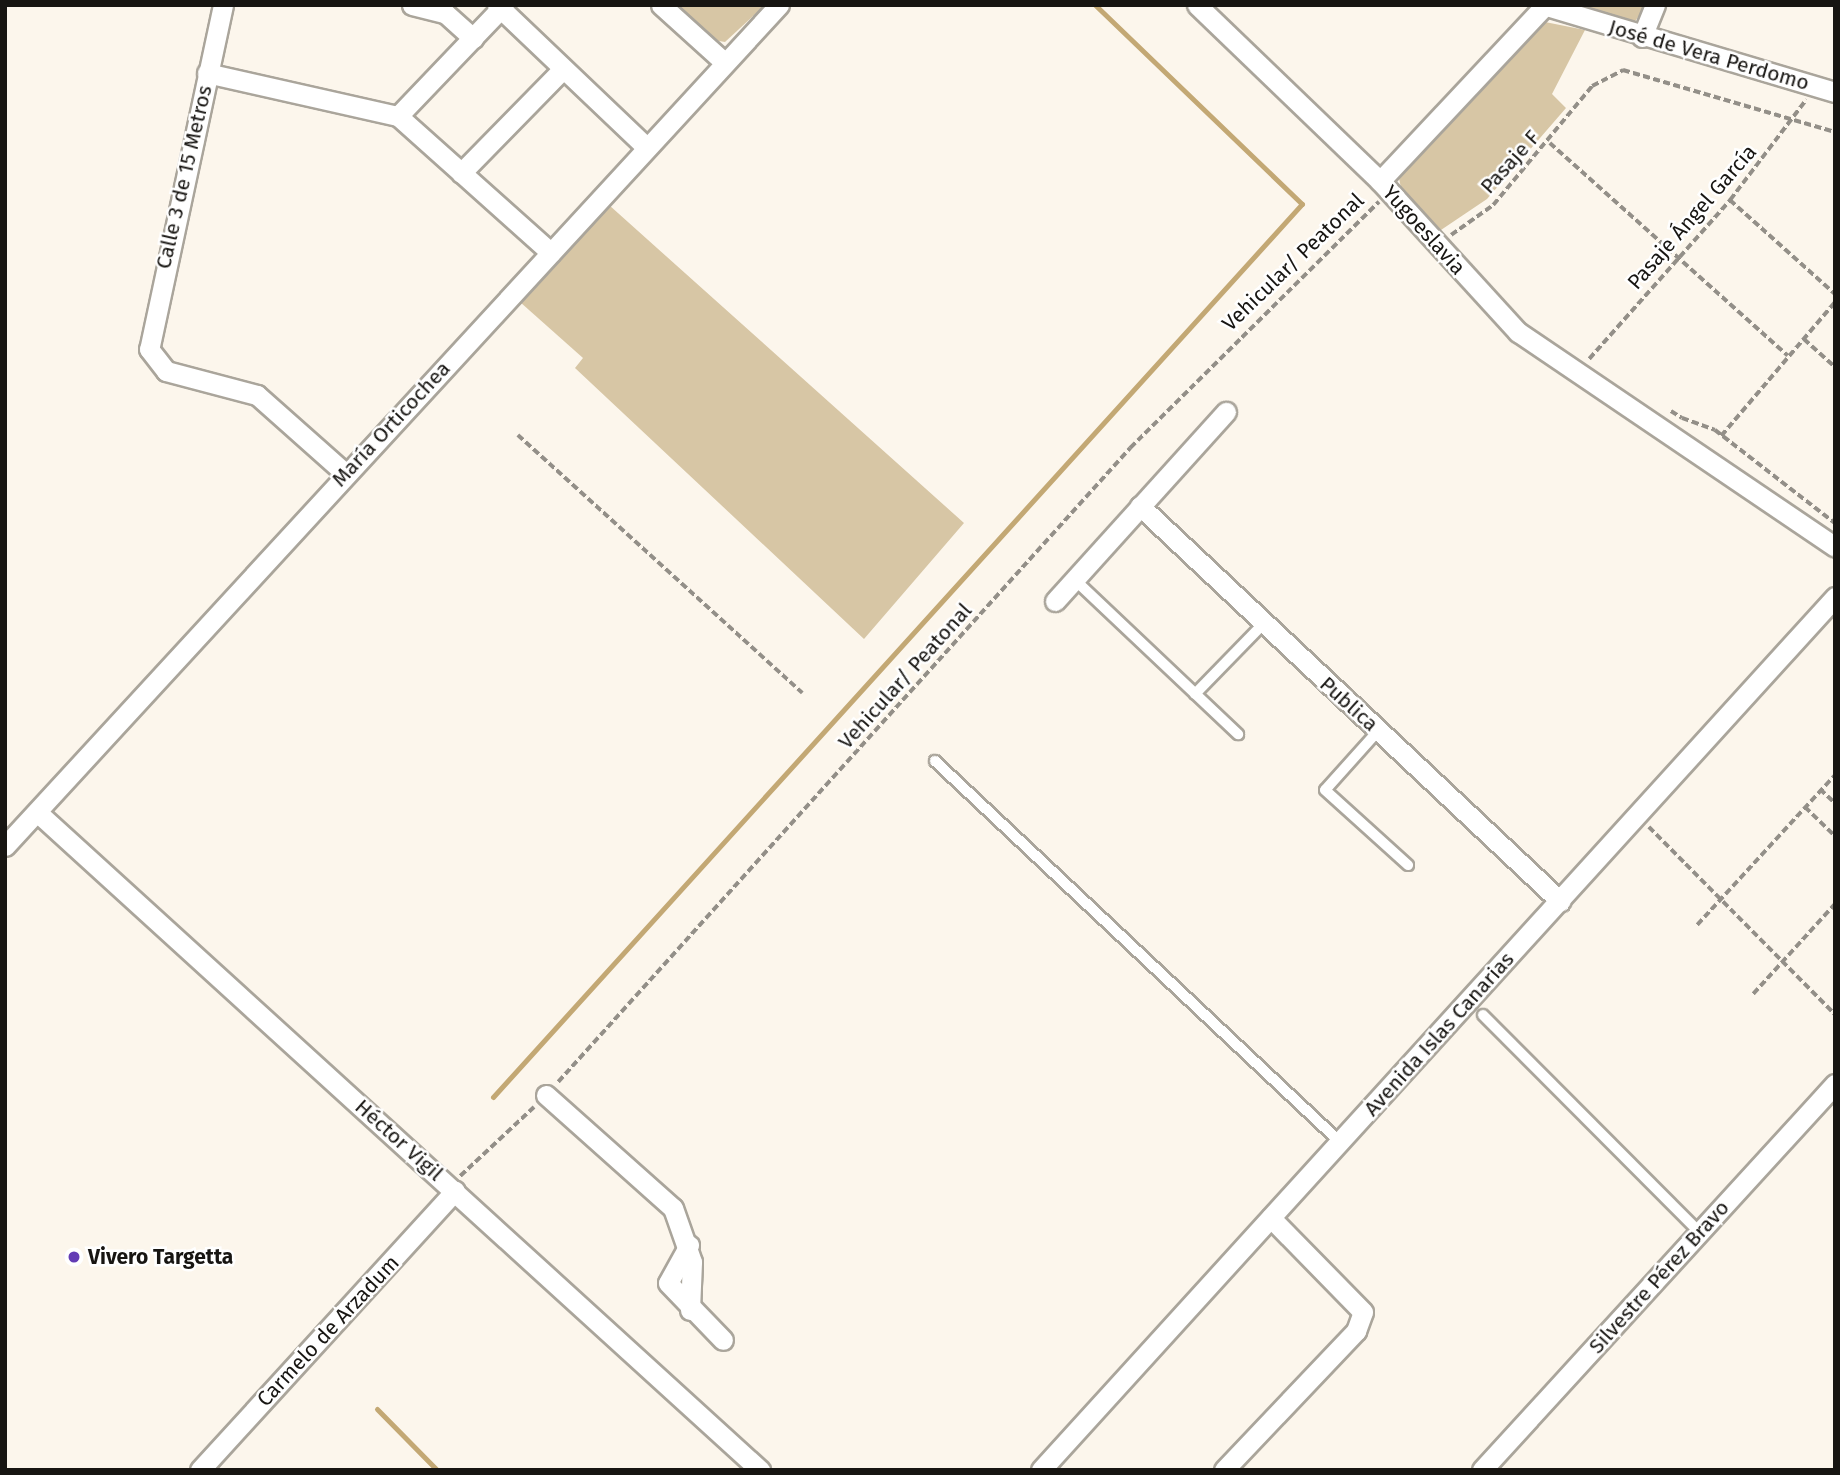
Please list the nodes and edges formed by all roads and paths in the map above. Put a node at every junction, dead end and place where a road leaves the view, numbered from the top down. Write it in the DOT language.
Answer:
graph roads {
  1 [pos="223,5"];
  2 [pos="412,5"];
  3 [pos="661,5"];
  4 [pos="779,5"];
  5 [pos="1197,5"];
  6 [pos="1544,5"];
  7 [pos="1655,5"];
  8 [pos="500,6"];
  9 [pos="1642,37"];
  10 [pos="473,38"];
  11 [pos="724,62"];
  12 [pos="562,71"];
  13 [pos="207,74"];
  14 [pos="1592,86"];
  15 [pos="1814,86"];
  16 [pos="1835,92"];
  17 [pos="398,116"];
  18 [pos="1794,120"];
  19 [pos="1835,132"];
  20 [pos="1549,142"];
  21 [pos="647,148"];
  22 [pos="461,173"];
  23 [pos="1385,186"];
  24 [pos="1730,200"];
  25 [pos="1437,244"];
  26 [pos="551,253"];
  27 [pos="1680,254"];
  28 [pos="1835,294"];
  29 [pos="1835,302"];
  30 [pos="1804,339"];
  31 [pos="1788,356"];
  32 [pos="1586,362"];
  33 [pos="1835,367"];
  34 [pos="1226,412"];
  35 [pos="1670,432"];
  36 [pos="518,435"];
  37 [pos="1721,436"];
  38 [pos="345,473"];
  39 [pos="1140,506"];
  40 [pos="1835,523"];
  41 [pos="1835,547"];
  42 [pos="1074,579"];
  43 [pos="1835,597"];
  44 [pos="1055,601"];
  45 [pos="1262,625"];
  46 [pos="803,693"];
  47 [pos="1195,694"];
  48 [pos="1378,731"];
  49 [pos="1238,734"];
  50 [pos="935,761"];
  51 [pos="1835,775"];
  52 [pos="1820,789"];
  53 [pos="1835,803"];
  54 [pos="1805,807"];
  55 [pos="37,812"];
  56 [pos="1638,816"];
  57 [pos="1835,835"];
  58 [pos="5,846"];
  59 [pos="1408,865"];
  60 [pos="1560,901"];
  61 [pos="1720,901"];
  62 [pos="1835,904"];
  63 [pos="1697,925"];
  64 [pos="1782,962"];
  65 [pos="1753,993"];
  66 [pos="1835,1014"];
  67 [pos="1483,1015"];
  68 [pos="1835,1084"];
  69 [pos="546,1096"];
  70 [pos="1340,1142"];
  71 [pos="455,1191"];
  72 [pos="1270,1218"];
  73 [pos="1699,1232"];
  74 [pos="723,1340"];
  75 [pos="200,1470"];
  76 [pos="760,1470"];
  77 [pos="1041,1470"];
  78 [pos="1224,1470"];
  79 [pos="1482,1470"];
  1 -- 13 [label="street, Calle 3 de 15 Metros"];
  2 -- 10 [label="street"];
  3 -- 11 [label="street"];
  4 -- 11 [label="street, María Orticochea"];
  5 -- 23 [label="street, Yugoeslavia"];
  6 -- 9 [label="street, José de Vera Perdomo"];
  6 -- 23 [label="street"];
  7 -- 9 [label="street"];
  8 -- 10 [label="street"];
  8 -- 12 [label="street"];
  9 -- 15 [label="street, José de Vera Perdomo"];
  10 -- 17 [label="street"];
  11 -- 21 [label="street, María Orticochea"];
  12 -- 21 [label="street"];
  12 -- 22 [label="street"];
  13 -- 17 [label="street"];
  13 -- 38 [label="street, Calle 3 de 15 Metros"];
  14 -- 18 [label="path, José de Vera Perdomo"];
  14 -- 20 [label="path, Pasaje F"];
  15 -- 16 [label="street, José de Vera Perdomo"];
  15 -- 18 [label="path, Pasaje Ángel García"];
  17 -- 22 [label="street"];
  18 -- 19 [label="path, José de Vera Perdomo"];
  18 -- 24 [label="path, Pasaje Ángel García"];
  20 -- 25 [label="path, Pasaje F"];
  20 -- 27 [label="path"];
  21 -- 26 [label="street, María Orticochea"];
  22 -- 26 [label="street"];
  23 -- 25 [label="street, Yugoeslavia"];
  23 -- 69 [label="path, Vehicular/ Peatonal"];
  24 -- 27 [label="path, Pasaje Ángel García"];
  24 -- 28 [label="path"];
  25 -- 35 [label="street, Yugoeslavia"];
  26 -- 38 [label="street, María Orticochea"];
  27 -- 31 [label="path"];
  27 -- 32 [label="path, Pasaje Ángel García"];
  29 -- 30 [label="path"];
  30 -- 31 [label="path"];
  30 -- 33 [label="path"];
  31 -- 37 [label="path"];
  34 -- 39 [label="street"];
  35 -- 37 [label="path"];
  35 -- 41 [label="street, Yugoeslavia"];
  36 -- 46 [label="path"];
  37 -- 40 [label="path"];
  38 -- 55 [label="street, María Orticochea"];
  39 -- 42 [label="street"];
  39 -- 45 [label="street, Publica"];
  42 -- 44 [label="street"];
  42 -- 47 [label="lane"];
  43 -- 56 [label="street, Avenida Islas Canarias"];
  45 -- 47 [label="lane"];
  45 -- 48 [label="street, Publica"];
  47 -- 49 [label="lane"];
  48 -- 59 [label="lane"];
  48 -- 60 [label="street, Publica"];
  50 -- 70 [label="lane"];
  51 -- 52 [label="path"];
  52 -- 53 [label="path"];
  52 -- 54 [label="path"];
  54 -- 57 [label="path"];
  54 -- 61 [label="path"];
  55 -- 58 [label="street, María Orticochea"];
  55 -- 71 [label="street, Héctor Vigil"];
  56 -- 60 [label="street, Avenida Islas Canarias"];
  56 -- 61 [label="path"];
  60 -- 70 [label="street, Avenida Islas Canarias"];
  61 -- 63 [label="path"];
  61 -- 64 [label="path"];
  62 -- 64 [label="path"];
  64 -- 65 [label="path"];
  64 -- 66 [label="path"];
  67 -- 73 [label="lane"];
  68 -- 73 [label="street, Silvestre Pérez Bravo"];
  69 -- 71 [label="path, Vehicular/ Peatonal"];
  69 -- 74 [label="street"];
  70 -- 72 [label="street, Avenida Islas Canarias"];
  71 -- 75 [label="street, Carmelo de Arzadum"];
  71 -- 76 [label="street, Héctor Vigil"];
  72 -- 77 [label="street, Avenida Islas Canarias"];
  72 -- 78 [label="street"];
  73 -- 79 [label="street, Silvestre Pérez Bravo"];
}
